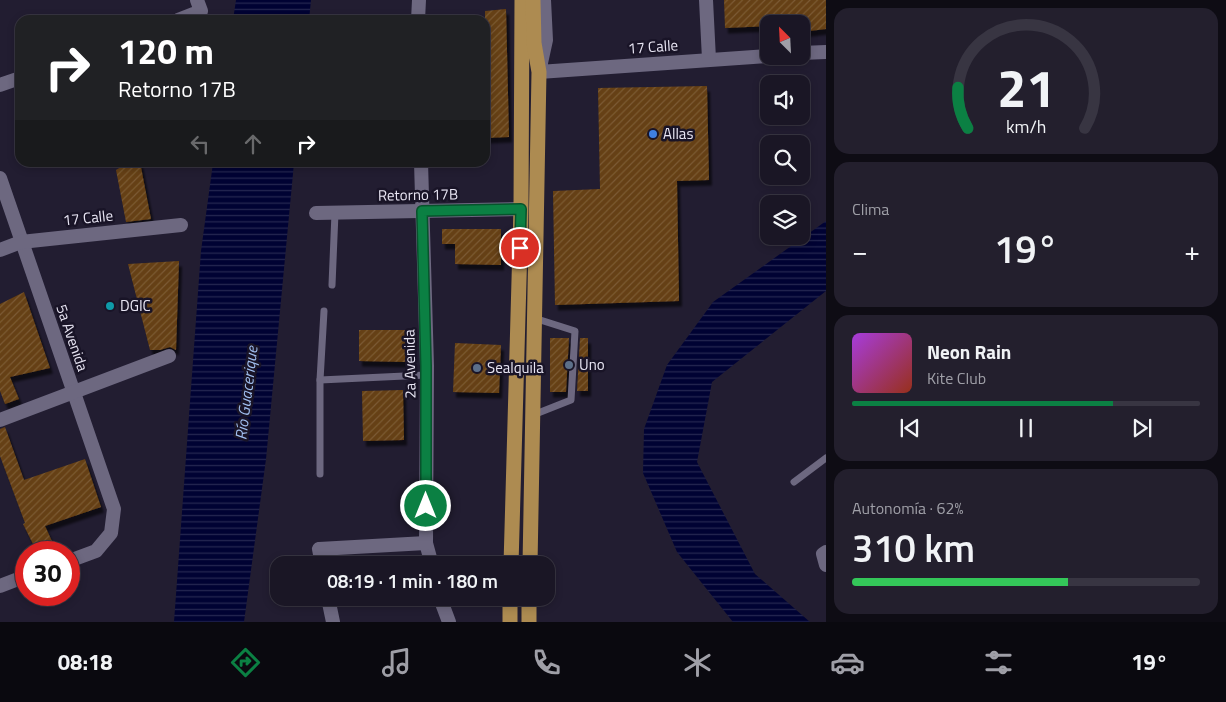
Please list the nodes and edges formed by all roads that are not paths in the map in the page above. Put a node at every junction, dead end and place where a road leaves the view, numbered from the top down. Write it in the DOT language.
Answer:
graph roads {
  1 [pos="418,0"];
  2 [pos="522,0"];
  3 [pos="532,0"];
  4 [pos="544,0"];
  5 [pos="706,0"];
  6 [pos="199,6"];
  7 [pos="186,15"];
  8 [pos="418,15"];
  9 [pos="826,52"];
  10 [pos="810,53"];
  11 [pos="760,56"];
  12 [pos="709,59"];
  13 [pos="539,72"];
  14 [pos="15,80"];
  15 [pos="0,85"];
  16 [pos="421,167"];
  17 [pos="0,178"];
  18 [pos="521,209"];
  19 [pos="422,211"];
  20 [pos="316,213"];
  21 [pos="336,213"];
  22 [pos="181,225"];
  23 [pos="21,242"];
  24 [pos="0,250"];
  25 [pos="332,285"];
  26 [pos="324,311"];
  27 [pos="534,318"];
  28 [pos="170,356"];
  29 [pos="426,376"];
  30 [pos="320,380"];
  31 [pos="74,392"];
  32 [pos="533,416"];
  33 [pos="0,420"];
  34 [pos="826,458"];
  35 [pos="320,474"];
  36 [pos="794,482"];
  37 [pos="426,543"];
  38 [pos="320,556"];
  39 [pos="430,556"];
  40 [pos="511,556"];
  41 [pos="530,556"];
  42 [pos="80,557"];
  43 [pos="15,580"];
  44 [pos="0,586"];
  45 [pos="330,606"];
  46 [pos="443,606"];
  47 [pos="510,606"];
  48 [pos="529,606"];
  49 [pos="333,622"];
  50 [pos="449,622"];
  51 [pos="510,622"];
  52 [pos="529,622"];
  1 -- 8 [label="street"];
  2 -- 18 [label="main road"];
  3 -- 13 [label="main road"];
  4 -- 13 [label="street"];
  5 -- 12 [label="street"];
  6 -- 7 [label="street"];
  9 -- 10 [label="street"];
  11 -- 12 [label="street, 17 Calle"];
  12 -- 13 [label="street, 17 Calle"];
  13 -- 27 [label="main road"];
  14 -- 15 [label="street"];
  16 -- 19 [label="street, 2a Avenida"];
  17 -- 23 [label="street, 5a Avenida"];
  18 -- 19 [label="street, Retorno 17B"];
  18 -- 40 [label="main road"];
  19 -- 21 [label="street, Retorno 17B"];
  19 -- 29 [label="street, 2a Avenida"];
  20 -- 21 [label="street, Retorno 17B"];
  21 -- 25 [label="lane"];
  22 -- 23 [label="street, 17 Calle"];
  23 -- 24 [label="street, 17 Calle"];
  23 -- 31 [label="street, 5a Avenida"];
  26 -- 30 [label="lane"];
  27 -- 32 [label="main road"];
  27 -- 32 [label="lane"];
  28 -- 31 [label="street"];
  29 -- 30 [label="lane"];
  29 -- 37 [label="street, 2a Avenida"];
  30 -- 35 [label="lane"];
  31 -- 33 [label="street"];
  31 -- 42 [label="street, 5a Avenida"];
  32 -- 41 [label="main road"];
  34 -- 36 [label="lane"];
  37 -- 38 [label="street"];
  37 -- 39 [label="street, 2a Avenida"];
  43 -- 44 [label="street"];
  45 -- 49 [label="street"];
  46 -- 50 [label="street"];
  47 -- 51 [label="main road"];
  48 -- 52 [label="main road"];
}
